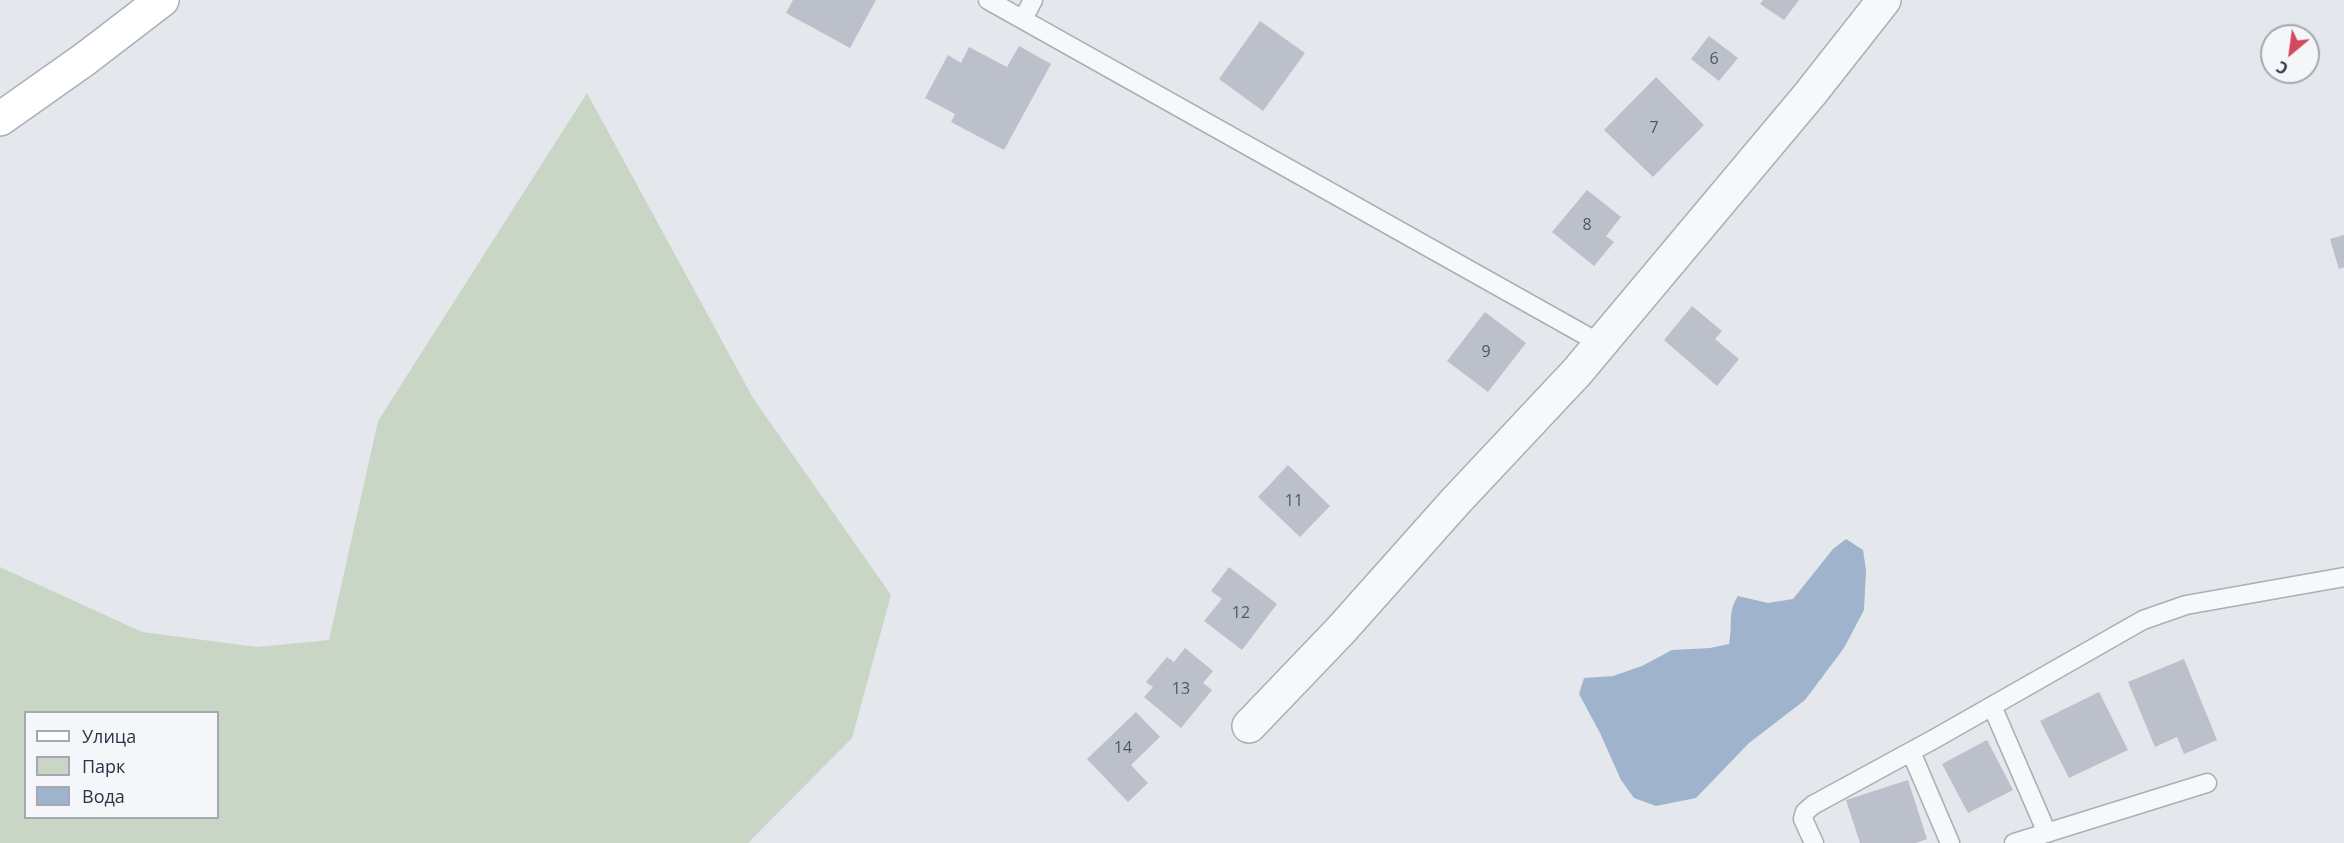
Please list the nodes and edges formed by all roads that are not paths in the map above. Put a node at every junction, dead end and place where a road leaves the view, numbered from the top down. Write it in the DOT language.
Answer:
graph roads {
  1 [pos="162,0"];
  2 [pos="988,0"];
  3 [pos="1033,0"];
  4 [pos="1884,0"];
  5 [pos="1023,19"];
  6 [pos="0,119"];
  7 [pos="1601,344"];
  8 [pos="2344,577"];
  9 [pos="1992,706"];
  10 [pos="1249,726"];
  11 [pos="1911,752"];
  12 [pos="2207,783"];
  13 [pos="2048,833"];
  14 [pos="1814,843"];
  15 [pos="1950,843"];
  16 [pos="2014,843"];
  1 -- 6 [label="street"];
  2 -- 5 [label="lane"];
  3 -- 5 [label="lane"];
  4 -- 7 [label="street"];
  5 -- 7 [label="lane"];
  7 -- 10 [label="street"];
  8 -- 9 [label="lane"];
  9 -- 11 [label="lane"];
  9 -- 13 [label="lane"];
  11 -- 14 [label="lane"];
  11 -- 15 [label="lane"];
  12 -- 13 [label="lane"];
  13 -- 16 [label="lane"];
}
